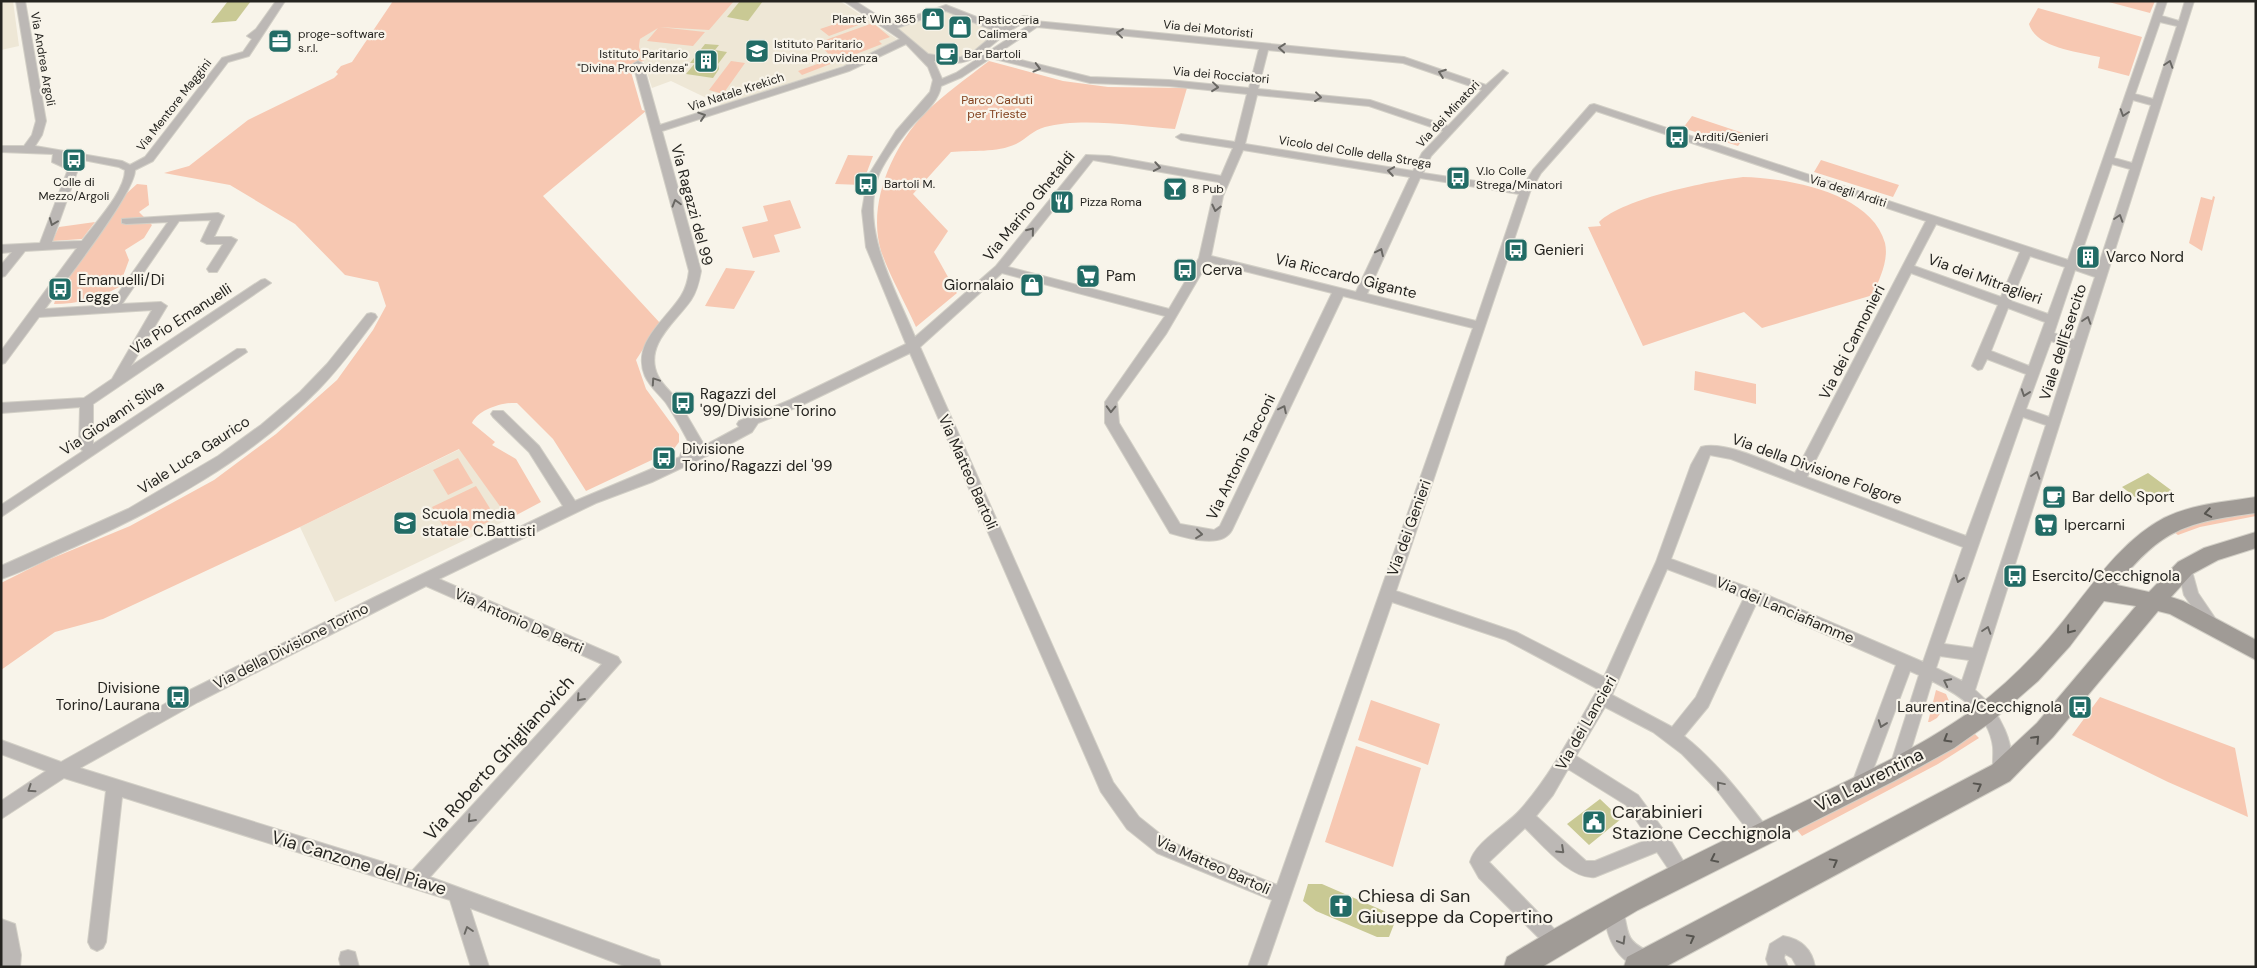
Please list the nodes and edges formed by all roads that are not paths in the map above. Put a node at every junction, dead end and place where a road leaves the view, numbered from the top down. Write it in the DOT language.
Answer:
graph roads {
  1 [pos="20,1"];
  2 [pos="281,1"];
  3 [pos="848,1"];
  4 [pos="2163,1"];
  5 [pos="2190,1"];
  6 [pos="1026,18"];
  7 [pos="2157,18"];
  8 [pos="2182,24"];
  9 [pos="889,28"];
  10 [pos="1003,31"];
  11 [pos="906,40"];
  12 [pos="1264,47"];
  13 [pos="990,55"];
  14 [pos="928,57"];
  15 [pos="638,64"];
  16 [pos="1503,73"];
  17 [pos="938,84"];
  18 [pos="1488,89"];
  19 [pos="1252,90"];
  20 [pos="2130,96"];
  21 [pos="2157,103"];
  22 [pos="1594,107"];
  23 [pos="1448,129"];
  24 [pos="655,130"];
  25 [pos="1181,137"];
  26 [pos="1239,146"];
  27 [pos="28,148"];
  28 [pos="1,149"];
  29 [pos="59,152"];
  30 [pos="2109,160"];
  31 [pos="2136,168"];
  32 [pos="130,169"];
  33 [pos="1416,175"];
  34 [pos="1224,180"];
  35 [pos="1526,192"];
  36 [pos="176,218"];
  37 [pos="1933,219"];
  38 [pos="126,221"];
  39 [pos="86,244"];
  40 [pos="45,246"];
  41 [pos="21,248"];
  42 [pos="1,249"];
  43 [pos="2027,250"];
  44 [pos="1205,258"];
  45 [pos="2070,264"];
  46 [pos="1908,268"];
  47 [pos="213,269"];
  48 [pos="1000,269"];
  49 [pos="1,273"];
  50 [pos="2101,275"];
  51 [pos="265,283"];
  52 [pos="1340,292"];
  53 [pos="1360,296"];
  54 [pos="2005,303"];
  55 [pos="114,309"];
  56 [pos="36,313"];
  57 [pos="1172,314"];
  58 [pos="371,317"];
  59 [pos="2052,320"];
  60 [pos="1480,326"];
  61 [pos="2046,335"];
  62 [pos="913,346"];
  63 [pos="2078,346"];
  64 [pos="242,352"];
  65 [pos="1984,353"];
  66 [pos="1,360"];
  67 [pos="1978,366"];
  68 [pos="2033,371"];
  69 [pos="115,382"];
  70 [pos="87,402"];
  71 [pos="1,408"];
  72 [pos="2019,411"];
  73 [pos="498,414"];
  74 [pos="753,421"];
  75 [pos="2053,423"];
  76 [pos="696,445"];
  77 [pos="86,447"];
  78 [pos="1799,479"];
  79 [pos="639,481"];
  80 [pos="591,499"];
  81 [pos="2256,506"];
  82 [pos="572,508"];
  83 [pos="1,512"];
  84 [pos="2256,540"];
  85 [pos="1971,544"];
  86 [pos="1663,562"];
  87 [pos="2185,568"];
  88 [pos="1,573"];
  89 [pos="425,579"];
  90 [pos="2100,592"];
  91 [pos="1386,594"];
  92 [pos="1754,595"];
  93 [pos="2153,600"];
  94 [pos="2136,620"];
  95 [pos="2215,627"];
  96 [pos="1934,649"];
  97 [pos="2256,651"];
  98 [pos="1979,655"];
  99 [pos="613,662"];
  100 [pos="1904,662"];
  101 [pos="2256,665"];
  102 [pos="1928,672"];
  103 [pos="1605,692"];
  104 [pos="1966,693"];
  105 [pos="1987,712"];
  106 [pos="1674,737"];
  107 [pos="1,747"];
  108 [pos="1566,760"];
  109 [pos="1898,766"];
  110 [pos="62,770"];
  111 [pos="2001,773"];
  112 [pos="115,786"];
  113 [pos="1859,786"];
  114 [pos="1,811"];
  115 [pos="1525,817"];
  116 [pos="1763,836"];
  117 [pos="1662,842"];
  118 [pos="1682,874"];
  119 [pos="415,880"];
  120 [pos="457,894"];
  121 [pos="1283,896"];
  122 [pos="1614,909"];
  123 [pos="1,928"];
  124 [pos="97,942"];
  125 [pos="1555,942"];
  126 [pos="1642,964"];
  127 [pos="11,967"];
  128 [pos="480,967"];
  129 [pos="652,967"];
  130 [pos="1257,967"];
  131 [pos="1517,967"];
  132 [pos="1780,967"];
  133 [pos="1806,967"];
  1 -- 27 [label="street, Via Andrea Argoli"];
  2 -- 32 [label="street, Via Mentore Maggini"];
  3 -- 9 [label="street"];
  4 -- 7 [label="street, Viale dell'Esercito"];
  5 -- 8 [label="street, Viale dell'Esercito"];
  6 -- 10 [label="street"];
  7 -- 8 [label="street"];
  7 -- 20 [label="street, Viale dell'Esercito"];
  21 -- 8 [label="street, Viale dell'Esercito, one-way"];
  9 -- 10 [label="street"];
  9 -- 11 [label="street"];
  10 -- 14 [label="street"];
  11 -- 14 [label="street"];
  24 -- 11 [label="street, Via Natale Krekich, one-way"];
  12 -- 13 [label="street, Via dei Motoristi, one-way"];
  18 -- 12 [label="street, Via dei Motoristi, one-way"];
  12 -- 19 [label="street"];
  13 -- 17 [label="street, Via dei Motoristi"];
  13 -- 19 [label="street, Via dei Rocciatori, one-way"];
  14 -- 17 [label="street"];
  15 -- 24 [label="street, Via Ragazzi del 99"];
  16 -- 18 [label="street, Via dei Minatori"];
  17 -- 62 [label="street, Via Matteo Bartoli"];
  18 -- 23 [label="street, Via dei Minatori"];
  19 -- 23 [label="street, Via dei Rocciatori, one-way"];
  19 -- 26 [label="street"];
  20 -- 21 [label="street"];
  20 -- 30 [label="street, Viale dell'Esercito, one-way"];
  21 -- 31 [label="street, Viale dell'Esercito"];
  22 -- 35 [label="street, Via dei Genieri"];
  22 -- 37 [label="street, Via degli Arditi"];
  23 -- 33 [label="street, Via dei Minatori"];
  76 -- 24 [label="street, Via Ragazzi del 99, one-way"];
  25 -- 26 [label="street, Vicolo del Colle della Strega"];
  33 -- 26 [label="street, Vicolo del Colle della Strega, one-way"];
  26 -- 34 [label="street"];
  27 -- 28 [label="street"];
  27 -- 29 [label="street"];
  29 -- 32 [label="street"];
  29 -- 40 [label="street, one-way"];
  30 -- 31 [label="street"];
  30 -- 45 [label="street, Viale dell'Esercito"];
  50 -- 31 [label="street, Viale dell'Esercito, one-way"];
  32 -- 39 [label="street"];
  33 -- 35 [label="street, Vicolo del Colle della Strega"];
  53 -- 33 [label="street, Via dei Minatori, one-way"];
  34 -- 44 [label="street, one-way"];
  48 -- 34 [label="street, Via Marino Ghetaldi, one-way"];
  35 -- 60 [label="street, Via dei Genieri"];
  36 -- 38 [label="street, Via Pio Emanuelli"];
  36 -- 47 [label="street, Via Pio Emanuelli"];
  36 -- 55 [label="street"];
  37 -- 43 [label="street, Via degli Arditi"];
  37 -- 46 [label="street, Via dei Cannonieri"];
  39 -- 40 [label="street"];
  39 -- 56 [label="street"];
  40 -- 41 [label="street"];
  41 -- 42 [label="street"];
  41 -- 49 [label="street"];
  43 -- 45 [label="street, Via degli Arditi"];
  43 -- 54 [label="street"];
  44 -- 52 [label="street, Via Riccardo Gigante"];
  44 -- 57 [label="street"];
  45 -- 50 [label="street, Via degli Arditi"];
  45 -- 59 [label="street, Viale dell'Esercito"];
  46 -- 54 [label="street, Via dei Mitraglieri"];
  46 -- 78 [label="street, Via dei Cannonieri"];
  48 -- 57 [label="street"];
  48 -- 62 [label="street, Via Marino Ghetaldi"];
  63 -- 50 [label="street, Viale dell'Esercito, one-way"];
  51 -- 69 [label="street, Via Pio Emanuelli"];
  52 -- 53 [label="street, Via Riccardo Gigante"];
  57 -- 52 [label="street, Via Antonio Tacconi, one-way"];
  53 -- 60 [label="street, Via Riccardo Gigante"];
  54 -- 59 [label="street, Via dei Mitraglieri"];
  54 -- 65 [label="street"];
  55 -- 56 [label="street, Via Pio Emanuelli"];
  55 -- 69 [label="street, Via Pio Emanuelli"];
  56 -- 66 [label="street"];
  58 -- 88 [label="street, Viale Luca Gaurico"];
  59 -- 61 [label="street, Viale dell'Esercito"];
  60 -- 91 [label="street, Via dei Genieri"];
  61 -- 63 [label="street"];
  61 -- 68 [label="street, Viale dell'Esercito"];
  62 -- 74 [label="street, Via della Divisione Torino"];
  62 -- 121 [label="street, Via Matteo Bartoli"];
  63 -- 75 [label="street, Viale dell'Esercito"];
  64 -- 83 [label="street, Via Giovanni Silva"];
  65 -- 67 [label="street"];
  65 -- 68 [label="street"];
  68 -- 72 [label="street, Viale dell'Esercito, one-way"];
  69 -- 70 [label="street, Via Pio Emanuelli"];
  70 -- 71 [label="street"];
  70 -- 77 [label="street"];
  72 -- 75 [label="street"];
  72 -- 85 [label="street, Viale dell'Esercito"];
  73 -- 82 [label="street"];
  74 -- 76 [label="street, Via della Divisione Torino"];
  74 -- 79 [label="street, Via della Divisione Torino"];
  98 -- 75 [label="street, Viale dell'Esercito, one-way"];
  76 -- 79 [label="street"];
  76 -- 80 [label="street, Via della Divisione Torino"];
  78 -- 85 [label="street, Via della Divisione Folgore"];
  78 -- 86 [label="street, Via della Divisione Folgore"];
  79 -- 80 [label="street, Via della Divisione Torino"];
  80 -- 82 [label="street, Via della Divisione Torino"];
  81 -- 90 [label="main road, Via Laurentina, one-way"];
  82 -- 89 [label="street, Via della Divisione Torino"];
  84 -- 87 [label="main road"];
  85 -- 96 [label="street, Viale dell'Esercito, one-way"];
  86 -- 92 [label="street, Via dei Lanciafiamme"];
  86 -- 103 [label="street, Via dei Lancieri"];
  87 -- 93 [label="main road"];
  87 -- 95 [label="street"];
  89 -- 99 [label="street, Via Antonio De Berti"];
  89 -- 110 [label="street, Via della Divisione Torino"];
  90 -- 93 [label="main road"];
  90 -- 105 [label="main road, Via Laurentina, one-way"];
  91 -- 103 [label="street"];
  91 -- 121 [label="street, Via dei Genieri"];
  92 -- 100 [label="street, Via dei Lanciafiamme"];
  92 -- 106 [label="street"];
  93 -- 94 [label="main road"];
  93 -- 95 [label="main road"];
  94 -- 101 [label="main road"];
  111 -- 94 [label="main road, one-way"];
  95 -- 97 [label="main road"];
  96 -- 98 [label="street"];
  96 -- 102 [label="street, Viale dell'Esercito"];
  98 -- 104 [label="street, Viale dell'Esercito"];
  99 -- 119 [label="street, Via Roberto Ghiglianovich, one-way"];
  100 -- 102 [label="street, Via dei Lanciafiamme"];
  100 -- 113 [label="street, one-way"];
  104 -- 102 [label="street, Via dei Lanciafiamme, one-way"];
  102 -- 109 [label="street, Viale dell'Esercito"];
  103 -- 106 [label="street"];
  103 -- 108 [label="street, Via dei Lancieri"];
  104 -- 105 [label="street, Via dei Lanciafiamme"];
  105 -- 109 [label="main road, Via Laurentina, one-way"];
  105 -- 111 [label="street"];
  116 -- 106 [label="street, one-way"];
  107 -- 110 [label="street, Via Canzone del Piave"];
  108 -- 115 [label="street, Via dei Lancieri"];
  108 -- 117 [label="street"];
  109 -- 113 [label="main road, Via Laurentina"];
  110 -- 112 [label="street, Via Canzone del Piave"];
  110 -- 114 [label="street, Via della Divisione Torino, one-way"];
  126 -- 111 [label="main road, one-way"];
  112 -- 119 [label="street, Via Canzone del Piave"];
  112 -- 124 [label="street"];
  113 -- 116 [label="main road, Via Laurentina"];
  115 -- 117 [label="street, one-way"];
  115 -- 125 [label="street, Via dei Lancieri"];
  116 -- 118 [label="main road, Via Laurentina, one-way"];
  117 -- 118 [label="street"];
  118 -- 122 [label="main road, Via Laurentina"];
  119 -- 120 [label="street, Via Canzone del Piave"];
  128 -- 120 [label="street, one-way"];
  120 -- 129 [label="street, Via Canzone del Piave"];
  121 -- 130 [label="street, Via dei Genieri"];
  122 -- 125 [label="main road, Via Laurentina"];
  122 -- 126 [label="street, one-way"];
  123 -- 127 [label="street"];
  125 -- 131 [label="main road, Via Laurentina"];
  132 -- 133 [label="street"];
}
